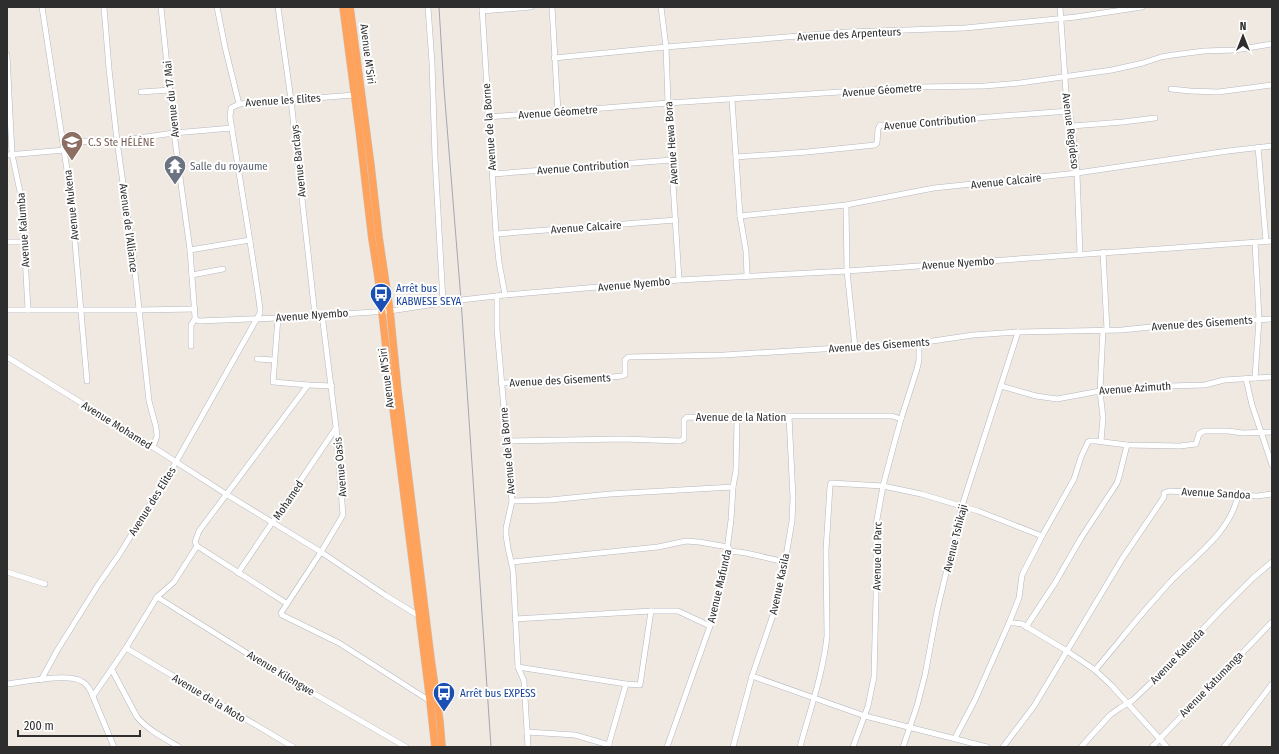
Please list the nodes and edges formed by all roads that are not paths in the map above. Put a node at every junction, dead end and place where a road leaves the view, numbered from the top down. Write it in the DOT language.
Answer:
graph roads {
  1 [pos="42,7"];
  2 [pos="104,7"];
  3 [pos="161,7"];
  4 [pos="217,7"];
  5 [pos="278,7"];
  6 [pos="343,7"];
  7 [pos="350,7"];
  8 [pos="428,7"];
  9 [pos="531,7"];
  10 [pos="552,7"];
  11 [pos="661,7"];
  12 [pos="1060,7"];
  13 [pos="1142,7"];
  14 [pos="482,9"];
  15 [pos="1061,19"];
  16 [pos="1272,44"];
  17 [pos="666,47"];
  18 [pos="7,55"];
  19 [pos="554,58"];
  20 [pos="1065,76"];
  21 [pos="1272,85"];
  22 [pos="1171,89"];
  23 [pos="170,90"];
  24 [pos="141,92"];
  25 [pos="354,94"];
  26 [pos="291,100"];
  27 [pos="732,100"];
  28 [pos="668,103"];
  29 [pos="240,104"];
  30 [pos="1069,111"];
  31 [pos="558,112"];
  32 [pos="489,117"];
  33 [pos="1156,118"];
  34 [pos="1072,126"];
  35 [pos="232,128"];
  36 [pos="174,133"];
  37 [pos="117,141"];
  38 [pos="63,142"];
  39 [pos="1272,146"];
  40 [pos="1258,147"];
  41 [pos="65,150"];
  42 [pos="10,155"];
  43 [pos="736,157"];
  44 [pos="672,160"];
  45 [pos="1077,173"];
  46 [pos="493,174"];
  47 [pos="846,205"];
  48 [pos="740,216"];
  49 [pos="676,220"];
  50 [pos="496,234"];
  51 [pos="250,240"];
  52 [pos="1266,241"];
  53 [pos="1272,241"];
  54 [pos="7,242"];
  55 [pos="25,242"];
  56 [pos="1255,242"];
  57 [pos="190,250"];
  58 [pos="1103,252"];
  59 [pos="1080,254"];
  60 [pos="223,270"];
  61 [pos="847,271"];
  62 [pos="192,275"];
  63 [pos="747,276"];
  64 [pos="679,280"];
  65 [pos="505,295"];
  66 [pos="497,296"];
  67 [pos="443,302"];
  68 [pos="195,309"];
  69 [pos="7,310"];
  70 [pos="28,310"];
  71 [pos="81,310"];
  72 [pos="139,310"];
  73 [pos="386,311"];
  74 [pos="322,314"];
  75 [pos="315,315"];
  76 [pos="278,318"];
  77 [pos="195,319"];
  78 [pos="257,319"];
  79 [pos="1259,319"];
  80 [pos="1272,319"];
  81 [pos="1105,330"];
  82 [pos="1018,332"];
  83 [pos="919,343"];
  84 [pos="192,346"];
  85 [pos="855,347"];
  86 [pos="7,357"];
  87 [pos="257,359"];
  88 [pos="274,360"];
  89 [pos="1272,377"];
  90 [pos="1255,378"];
  91 [pos="1246,379"];
  92 [pos="87,381"];
  93 [pos="501,383"];
  94 [pos="308,385"];
  95 [pos="332,386"];
  96 [pos="1001,386"];
  97 [pos="1100,391"];
  98 [pos="789,416"];
  99 [pos="736,419"];
  100 [pos="901,419"];
  101 [pos="336,427"];
  102 [pos="1261,432"];
  103 [pos="1272,432"];
  104 [pos="506,441"];
  105 [pos="1101,441"];
  106 [pos="1127,444"];
  107 [pos="153,447"];
  108 [pos="176,462"];
  109 [pos="1272,465"];
  110 [pos="883,486"];
  111 [pos="733,487"];
  112 [pos="226,494"];
  113 [pos="1272,494"];
  114 [pos="1238,495"];
  115 [pos="512,501"];
  116 [pos="962,506"];
  117 [pos="273,523"];
  118 [pos="1042,536"];
  119 [pos="197,546"];
  120 [pos="728,547"];
  121 [pos="321,552"];
  122 [pos="512,562"];
  123 [pos="785,562"];
  124 [pos="1272,562"];
  125 [pos="7,572"];
  126 [pos="238,573"];
  127 [pos="45,584"];
  128 [pos="157,597"];
  129 [pos="286,603"];
  130 [pos="651,612"];
  131 [pos="419,616"];
  132 [pos="515,618"];
  133 [pos="1272,622"];
  134 [pos="1009,623"];
  135 [pos="710,626"];
  136 [pos="1026,627"];
  137 [pos="126,648"];
  138 [pos="1067,650"];
  139 [pos="518,667"];
  140 [pos="112,670"];
  141 [pos="1096,670"];
  142 [pos="752,676"];
  143 [pos="41,680"];
  144 [pos="7,684"];
  145 [pos="626,684"];
  146 [pos="1272,684"];
  147 [pos="93,696"];
  148 [pos="814,697"];
  149 [pos="430,701"];
  150 [pos="1127,704"];
  151 [pos="865,716"];
  152 [pos="437,723"];
  153 [pos="910,728"];
  154 [pos="526,732"];
  155 [pos="955,738"];
  156 [pos="1159,738"];
  157 [pos="609,746"];
  158 [pos="981,746"];
  159 [pos="114,747"];
  160 [pos="179,747"];
  161 [pos="293,747"];
  162 [pos="406,747"];
  163 [pos="435,747"];
  164 [pos="442,747"];
  165 [pos="528,747"];
  166 [pos="667,747"];
  167 [pos="733,747"];
  168 [pos="800,747"];
  169 [pos="853,747"];
  170 [pos="903,747"];
  171 [pos="987,747"];
  172 [pos="1004,747"];
  173 [pos="1081,747"];
  174 [pos="1152,747"];
  175 [pos="1168,747"];
  176 [pos="1224,747"];
  1 -- 38 [label="street, Avenue Mukena"];
  2 -- 37 [label="street, Avenue de l'Alliance"];
  3 -- 23 [label="street, Avenue du 17 Mai"];
  4 -- 29 [label="street, Avenue les Elites"];
  5 -- 26 [label="street, Avenue Barclays"];
  6 -- 25 [label="highway, Avenue M'Siri"];
  7 -- 73 [label="highway, Avenue M'Siri"];
  8 -- 67 [label="street"];
  9 -- 14 [label="street"];
  10 -- 19 [label="street"];
  11 -- 17 [label="street, Avenue Hewa Bora"];
  12 -- 15 [label="street, Avenue Regideso"];
  13 -- 15 [label="street, Avenue des Arpenteurs"];
  14 -- 32 [label="street, Avenue de la Borne"];
  15 -- 17 [label="street, Avenue des Arpenteurs"];
  15 -- 20 [label="street, Avenue Regideso"];
  16 -- 20 [label="street, Avenue Géometre"];
  17 -- 19 [label="street, Avenue des Arpenteurs"];
  17 -- 28 [label="street, Avenue Hewa Bora"];
  18 -- 42 [label="street, Avenue Kalumba"];
  19 -- 31 [label="street"];
  20 -- 27 [label="street, Avenue Géometre"];
  20 -- 30 [label="street, Avenue Regideso"];
  21 -- 22 [label="street"];
  23 -- 24 [label="street"];
  23 -- 36 [label="street, Avenue du 17 Mai"];
  25 -- 26 [label="street, Avenue les Elites"];
  25 -- 73 [label="highway, Avenue M'Siri"];
  26 -- 29 [label="street, Avenue les Elites"];
  26 -- 75 [label="street, Avenue Barclays"];
  27 -- 28 [label="street, Avenue Géometre"];
  27 -- 43 [label="street"];
  28 -- 31 [label="street, Avenue Géometre"];
  28 -- 44 [label="street, Avenue Hewa Bora"];
  29 -- 35 [label="street"];
  30 -- 34 [label="street, Avenue Regideso"];
  30 -- 43 [label="street, Avenue Contribution"];
  31 -- 32 [label="street, Avenue Géometre"];
  32 -- 46 [label="street, Avenue de la Borne"];
  33 -- 34 [label="street"];
  34 -- 45 [label="street, Avenue Regideso"];
  35 -- 36 [label="street"];
  35 -- 51 [label="street"];
  36 -- 37 [label="street"];
  36 -- 57 [label="street, Avenue du 17 Mai"];
  37 -- 38 [label="street"];
  37 -- 72 [label="street, Avenue de l'Alliance"];
  38 -- 41 [label="street, Avenue Mukena"];
  39 -- 40 [label="street, Avenue Calcaire"];
  40 -- 45 [label="street, Avenue Calcaire"];
  40 -- 52 [label="street"];
  41 -- 42 [label="street"];
  41 -- 71 [label="street, Avenue Mukena"];
  42 -- 55 [label="street, Avenue Kalumba"];
  43 -- 48 [label="street"];
  44 -- 46 [label="street, Avenue Contribution"];
  44 -- 49 [label="street, Avenue Hewa Bora"];
  45 -- 47 [label="street, Avenue Calcaire"];
  45 -- 59 [label="street, Avenue Regideso"];
  46 -- 50 [label="street, Avenue de la Borne"];
  47 -- 48 [label="street, Avenue Calcaire"];
  47 -- 61 [label="street"];
  48 -- 63 [label="street"];
  49 -- 50 [label="street, Avenue Calcaire"];
  49 -- 64 [label="street, Avenue Hewa Bora"];
  50 -- 65 [label="street, Avenue de la Borne"];
  51 -- 57 [label="street"];
  51 -- 78 [label="street"];
  52 -- 53 [label="street, Avenue Nyembo"];
  52 -- 56 [label="street, Avenue Nyembo"];
  54 -- 55 [label="street"];
  55 -- 70 [label="street, Avenue Kalumba"];
  56 -- 58 [label="street, Avenue Nyembo"];
  56 -- 79 [label="street"];
  57 -- 62 [label="street, Avenue du 17 Mai"];
  58 -- 59 [label="street, Avenue Nyembo"];
  58 -- 81 [label="street"];
  59 -- 61 [label="street, Avenue Nyembo"];
  60 -- 62 [label="street"];
  61 -- 63 [label="street, Avenue Nyembo"];
  61 -- 85 [label="street"];
  62 -- 68 [label="street, Avenue du 17 Mai"];
  63 -- 64 [label="street, Avenue Nyembo"];
  64 -- 65 [label="street, Avenue Nyembo"];
  65 -- 66 [label="street, Avenue Nyembo"];
  66 -- 67 [label="street, Avenue Nyembo"];
  66 -- 93 [label="street, Avenue de la Borne"];
  67 -- 73 [label="street, Avenue Nyembo"];
  68 -- 72 [label="street"];
  68 -- 77 [label="street"];
  69 -- 70 [label="street"];
  70 -- 71 [label="street"];
  71 -- 72 [label="street"];
  71 -- 92 [label="street, Avenue Mukena"];
  72 -- 107 [label="street, Avenue de l'Alliance"];
  73 -- 74 [label="street, Avenue Nyembo"];
  73 -- 131 [label="highway, Avenue M'Siri"];
  73 -- 152 [label="highway, Avenue M'Siri"];
  74 -- 75 [label="street, Avenue Nyembo"];
  74 -- 95 [label="street, Avenue Oasis"];
  75 -- 76 [label="street, Avenue Nyembo"];
  76 -- 78 [label="street, Avenue Nyembo"];
  76 -- 88 [label="street"];
  77 -- 78 [label="street, Avenue Nyembo"];
  77 -- 84 [label="street"];
  78 -- 108 [label="street, Avenue des Elites"];
  79 -- 80 [label="street, Avenue des Gisements"];
  79 -- 81 [label="street, Avenue des Gisements"];
  79 -- 90 [label="street"];
  81 -- 82 [label="street, Avenue des Gisements"];
  81 -- 97 [label="street"];
  82 -- 83 [label="street, Avenue des Gisements"];
  82 -- 96 [label="street, Avenue Tshikaji"];
  83 -- 85 [label="street, Avenue des Gisements"];
  83 -- 100 [label="street, Avenue du Parc"];
  85 -- 93 [label="street, Avenue des Gisements"];
  86 -- 107 [label="street, Avenue Mohamed"];
  87 -- 88 [label="street"];
  88 -- 94 [label="street"];
  89 -- 90 [label="street, Avenue Azimuth"];
  90 -- 91 [label="street, Avenue Azimuth"];
  91 -- 97 [label="street, Avenue Azimuth"];
  91 -- 102 [label="street"];
  93 -- 104 [label="street, Avenue de la Borne"];
  94 -- 95 [label="street"];
  94 -- 112 [label="street"];
  95 -- 101 [label="street, Avenue Oasis"];
  96 -- 97 [label="street, Avenue Azimuth"];
  96 -- 116 [label="street, Avenue Tshikaji"];
  97 -- 105 [label="street"];
  98 -- 99 [label="street, Avenue de la Nation"];
  98 -- 100 [label="street, Avenue de la Nation"];
  98 -- 123 [label="street, Avenue Kasila"];
  99 -- 104 [label="street, Avenue de la Nation"];
  99 -- 111 [label="street, Avenue Mafunda"];
  100 -- 110 [label="street, Avenue du Parc"];
  101 -- 117 [label="street, Mohamed"];
  101 -- 121 [label="street, Avenue Oasis"];
  102 -- 103 [label="street"];
  102 -- 106 [label="street"];
  102 -- 109 [label="street"];
  104 -- 115 [label="street, Avenue de la Borne"];
  105 -- 106 [label="street"];
  105 -- 118 [label="street"];
  106 -- 136 [label="street"];
  107 -- 108 [label="street, Avenue Mohamed"];
  108 -- 112 [label="street, Avenue Mohamed"];
  108 -- 143 [label="street, Avenue des Elites"];
  110 -- 116 [label="street"];
  110 -- 148 [label="street"];
  110 -- 151 [label="street, Avenue du Parc"];
  111 -- 115 [label="street"];
  111 -- 120 [label="street, Avenue Mafunda"];
  112 -- 117 [label="street, Avenue Mohamed"];
  112 -- 119 [label="street"];
  113 -- 114 [label="street, Avenue Sandoa"];
  114 -- 138 [label="street, Avenue Sandoa"];
  114 -- 141 [label="street"];
  115 -- 122 [label="street, Avenue de la Borne"];
  116 -- 118 [label="street"];
  116 -- 153 [label="street, Avenue Tshikaji"];
  117 -- 121 [label="street, Avenue Mohamed"];
  117 -- 126 [label="street, Mohamed"];
  118 -- 134 [label="street"];
  119 -- 126 [label="street"];
  119 -- 128 [label="street"];
  120 -- 122 [label="street"];
  120 -- 123 [label="street"];
  120 -- 135 [label="street, Avenue Mafunda"];
  121 -- 129 [label="street, Avenue Oasis"];
  121 -- 131 [label="street, Avenue Mohamed"];
  122 -- 132 [label="street, Avenue de la Borne"];
  123 -- 142 [label="street, Avenue Kasila"];
  124 -- 150 [label="street, Avenue Kalenda"];
  125 -- 127 [label="street"];
  126 -- 129 [label="street"];
  128 -- 137 [label="street"];
  128 -- 162 [label="street, Avenue Kilengwe"];
  129 -- 149 [label="street"];
  130 -- 132 [label="street"];
  130 -- 135 [label="street"];
  130 -- 145 [label="street"];
  131 -- 149 [label="highway, Avenue M'Siri"];
  132 -- 139 [label="street, Avenue de la Borne"];
  133 -- 156 [label="street, Avenue Katumanga"];
  134 -- 136 [label="street"];
  134 -- 155 [label="street"];
  135 -- 166 [label="street, Avenue Mafunda"];
  136 -- 138 [label="street"];
  137 -- 140 [label="street"];
  137 -- 161 [label="street, Avenue de la Moto"];
  138 -- 141 [label="street"];
  138 -- 172 [label="street"];
  139 -- 145 [label="street"];
  139 -- 154 [label="street, Avenue de la Borne"];
  140 -- 147 [label="street"];
  140 -- 160 [label="street"];
  141 -- 150 [label="street"];
  142 -- 148 [label="street"];
  142 -- 167 [label="street, Avenue Kasila"];
  143 -- 144 [label="street"];
  143 -- 147 [label="street"];
  145 -- 157 [label="street"];
  146 -- 176 [label="street"];
  147 -- 159 [label="street"];
  148 -- 151 [label="street"];
  148 -- 168 [label="street"];
  149 -- 152 [label="highway, Avenue M'Siri"];
  150 -- 156 [label="street"];
  150 -- 173 [label="street, Avenue Kalenda"];
  151 -- 153 [label="street"];
  151 -- 169 [label="street, Avenue du Parc"];
  152 -- 163 [label="highway, Avenue M'Siri"];
  152 -- 164 [label="highway, Avenue M'Siri"];
  153 -- 155 [label="street"];
  153 -- 170 [label="street, Avenue Tshikaji"];
  154 -- 157 [label="street"];
  154 -- 165 [label="street, Avenue de la Borne"];
  155 -- 158 [label="street"];
  156 -- 174 [label="street, Avenue Katumanga"];
  156 -- 175 [label="street"];
  158 -- 171 [label="street"];
}
